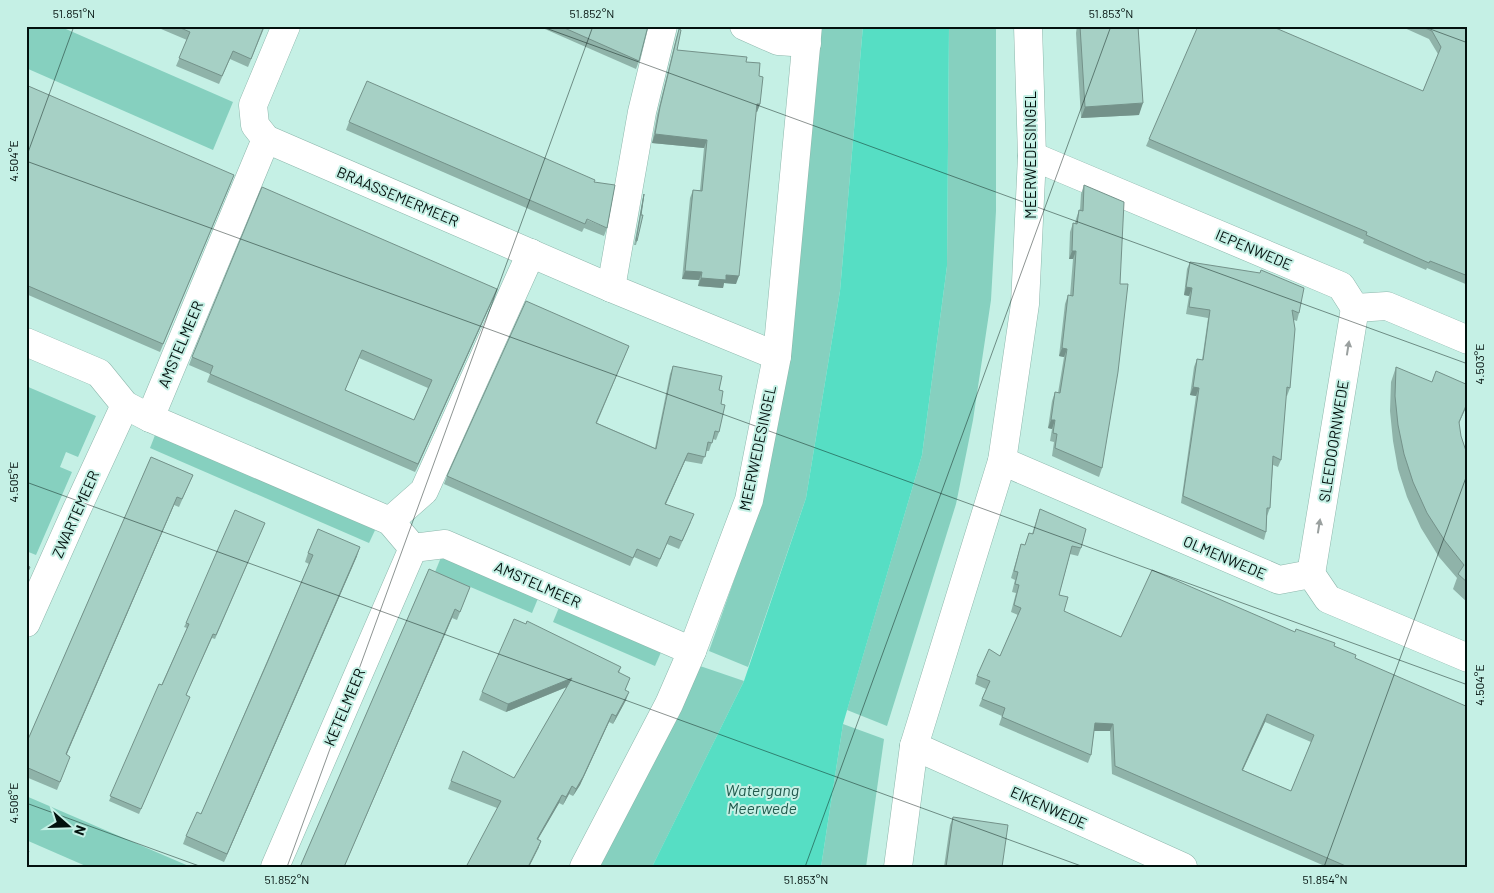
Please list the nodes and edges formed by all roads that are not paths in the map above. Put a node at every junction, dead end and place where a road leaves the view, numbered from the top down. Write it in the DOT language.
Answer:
graph roads {
  1 [pos="286,26"];
  2 [pos="663,26"];
  3 [pos="744,26"];
  4 [pos="1028,26"];
  5 [pos="807,34"];
  6 [pos="266,138"];
  7 [pos="1032,156"];
  8 [pos="531,252"];
  9 [pos="611,288"];
  10 [pos="1355,308"];
  11 [pos="1468,340"];
  12 [pos="26,342"];
  13 [pos="777,356"];
  14 [pos="125,405"];
  15 [pos="150,418"];
  16 [pos="1002,461"];
  17 [pos="390,521"];
  18 [pos="413,548"];
  19 [pos="1311,574"];
  20 [pos="26,623"];
  21 [pos="692,652"];
  22 [pos="1468,658"];
  23 [pos="914,746"];
  24 [pos="275,867"];
  25 [pos="584,867"];
  26 [pos="898,867"];
  27 [pos="1183,867"];
  1 -- 6 [label="street"];
  2 -- 9 [label="street"];
  3 -- 5 [label="street"];
  4 -- 7 [label="street, MEERWEDESINGEL"];
  5 -- 13 [label="street, MEERWEDESINGEL"];
  6 -- 8 [label="street, BRAASSEMERMEER"];
  6 -- 15 [label="street, AMSTELMEER"];
  7 -- 10 [label="street, IEPENWEDE"];
  7 -- 16 [label="street, MEERWEDESINGEL"];
  8 -- 9 [label="street, BRAASSEMERMEER"];
  8 -- 17 [label="street"];
  9 -- 13 [label="street, BRAASSEMERMEER"];
  10 -- 11 [label="street"];
  19 -- 10 [label="street, SLEEDOORNWEDE, one-way"];
  12 -- 14 [label="street"];
  13 -- 21 [label="street, MEERWEDESINGEL"];
  14 -- 15 [label="street"];
  14 -- 20 [label="street, ZWARTEMEER"];
  15 -- 17 [label="street"];
  16 -- 19 [label="street, OLMENWEDE"];
  16 -- 23 [label="street, MEERWEDESINGEL"];
  17 -- 18 [label="street"];
  18 -- 21 [label="street, AMSTELMEER"];
  18 -- 24 [label="street, KETELMEER"];
  19 -- 22 [label="street"];
  21 -- 25 [label="street, MEERWEDESINGEL"];
  23 -- 26 [label="street, MEERWEDESINGEL"];
  23 -- 27 [label="street, EIKENWEDE"];
}
